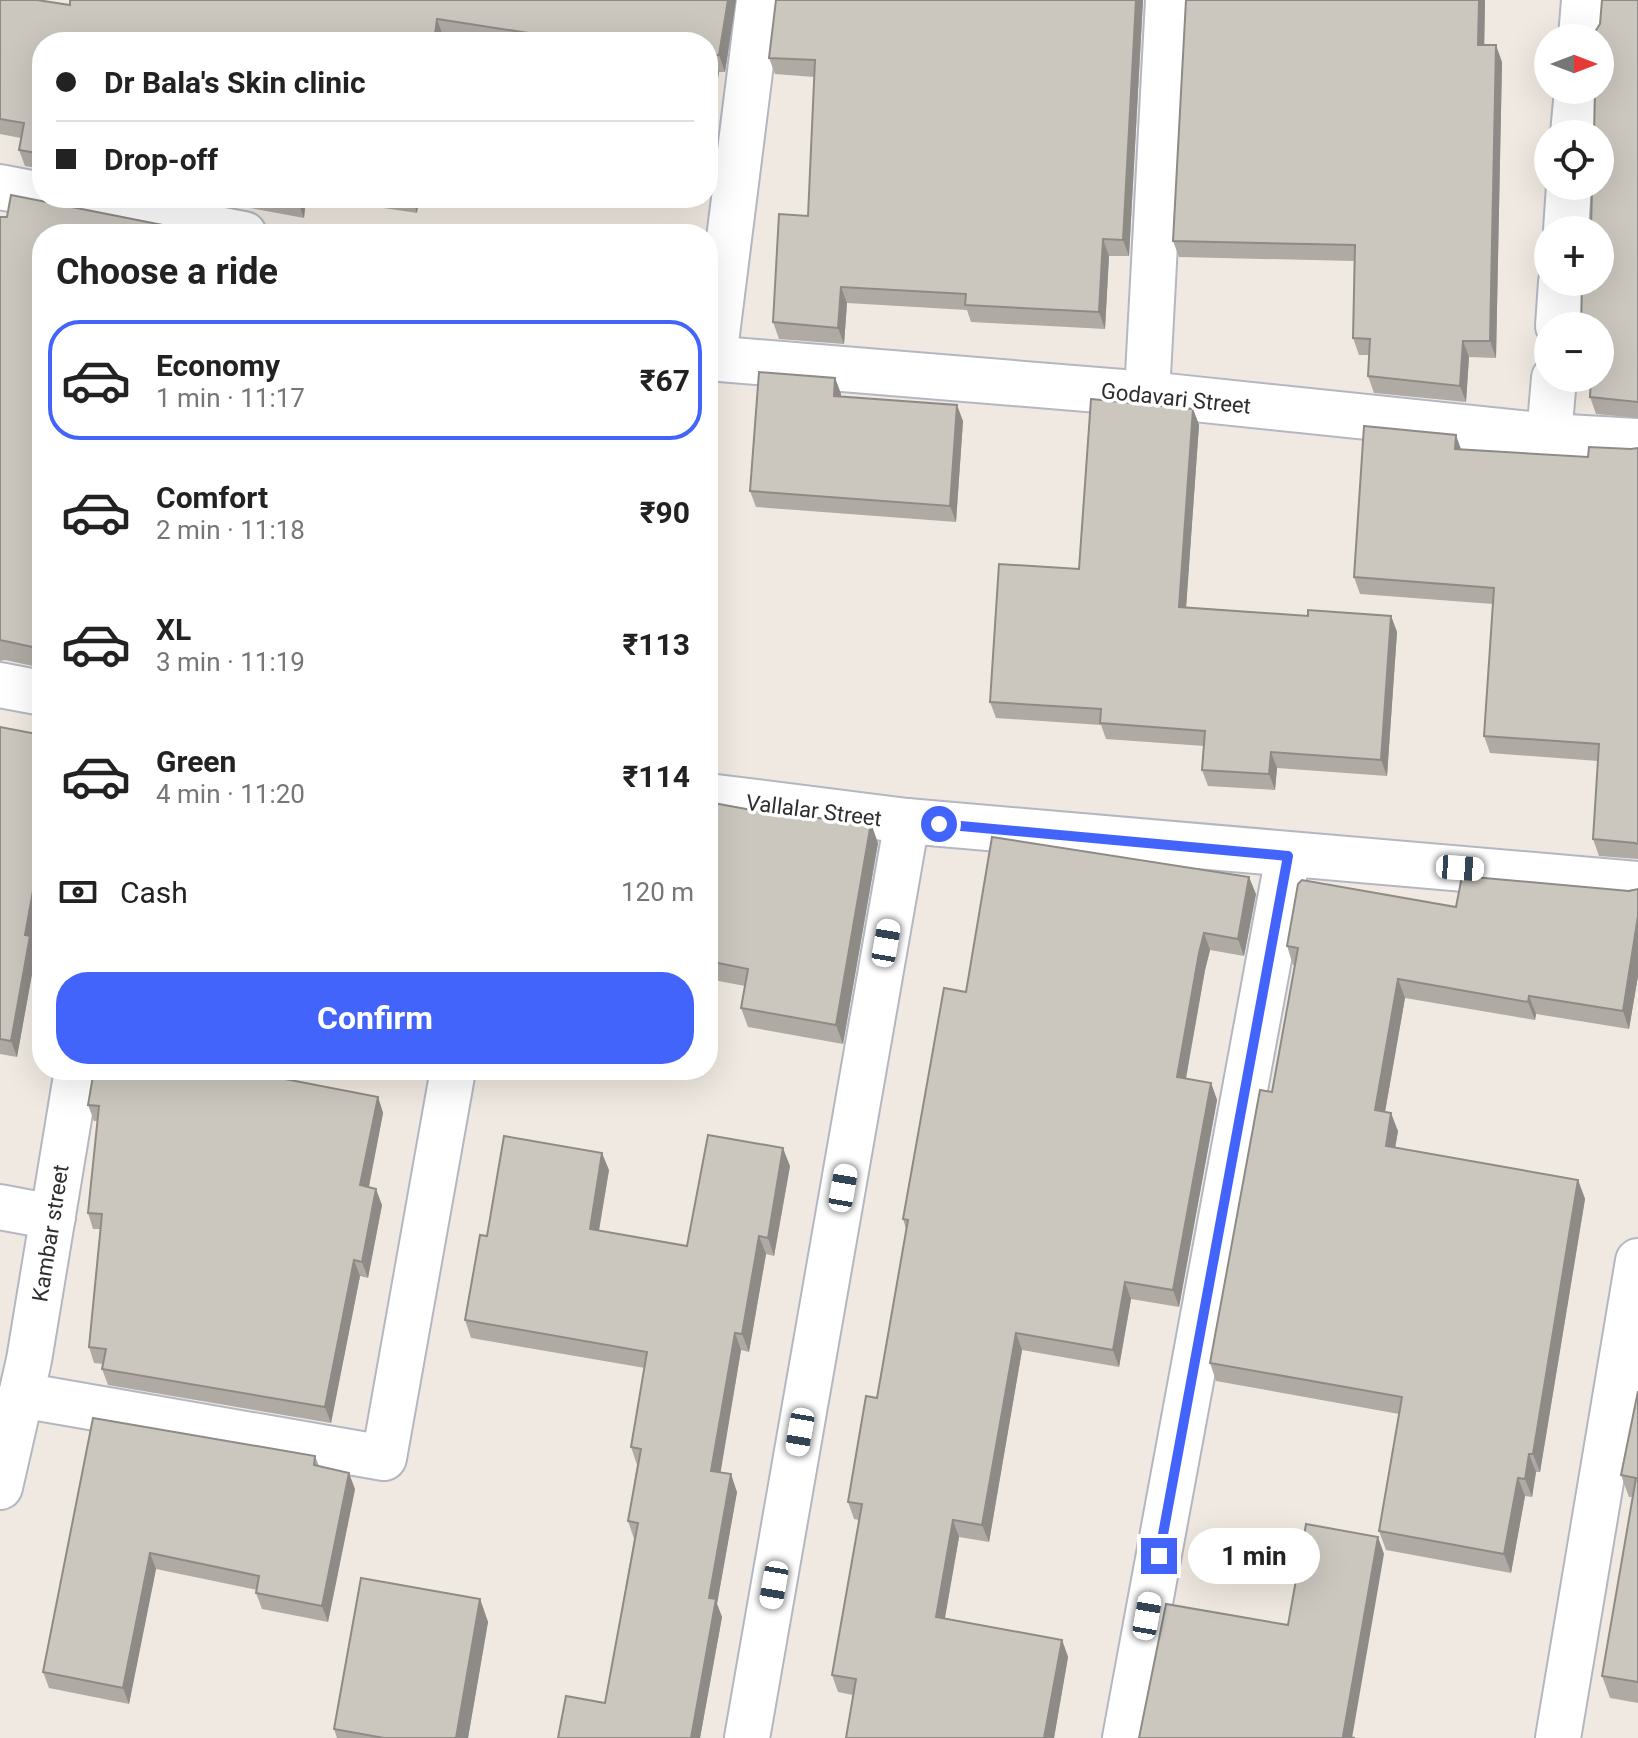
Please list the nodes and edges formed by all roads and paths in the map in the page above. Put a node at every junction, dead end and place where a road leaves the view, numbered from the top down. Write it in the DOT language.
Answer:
graph roads {
  1 [pos="759,0"];
  2 [pos="1168,0"];
  3 [pos="1584,0"];
  4 [pos="1582,24"];
  5 [pos="0,187"];
  6 [pos="32,193"];
  7 [pos="108,208"];
  8 [pos="192,224"];
  9 [pos="718,306"];
  10 [pos="718,359"];
  11 [pos="1553,392"];
  12 [pos="1147,394"];
  13 [pos="1549,436"];
  14 [pos="1638,441"];
  15 [pos="0,685"];
  16 [pos="32,691"];
  17 [pos="718,797"];
  18 [pos="907,821"];
  19 [pos="1288,856"];
  20 [pos="1638,884"];
  21 [pos="75,1080"];
  22 [pos="451,1080"];
  23 [pos="0,1207"];
  24 [pos="53,1217"];
  25 [pos="1638,1261"];
  26 [pos="21,1395"];
  27 [pos="0,1487"];
  28 [pos="747,1738"];
  29 [pos="1125,1738"];
  30 [pos="1558,1738"];
  1 -- 9 [label="street"];
  2 -- 12 [label="street"];
  3 -- 4 [label="street"];
  5 -- 6 [label="street"];
  7 -- 8 [label="street"];
  10 -- 12 [label="street, Godavari Street"];
  11 -- 13 [label="street"];
  12 -- 13 [label="street, Godavari Street"];
  13 -- 14 [label="street, Godavari Street"];
  15 -- 16 [label="street"];
  17 -- 18 [label="street, Vallalar Street"];
  18 -- 19 [label="street, Vallalar Street"];
  18 -- 28 [label="street"];
  19 -- 20 [label="street, Vallalar Street"];
  19 -- 29 [label="street"];
  21 -- 24 [label="street, Kambar street"];
  22 -- 26 [label="street"];
  23 -- 24 [label="street"];
  24 -- 26 [label="street, Kambar street"];
  25 -- 30 [label="street"];
  26 -- 27 [label="street, Kambar street"];
}
